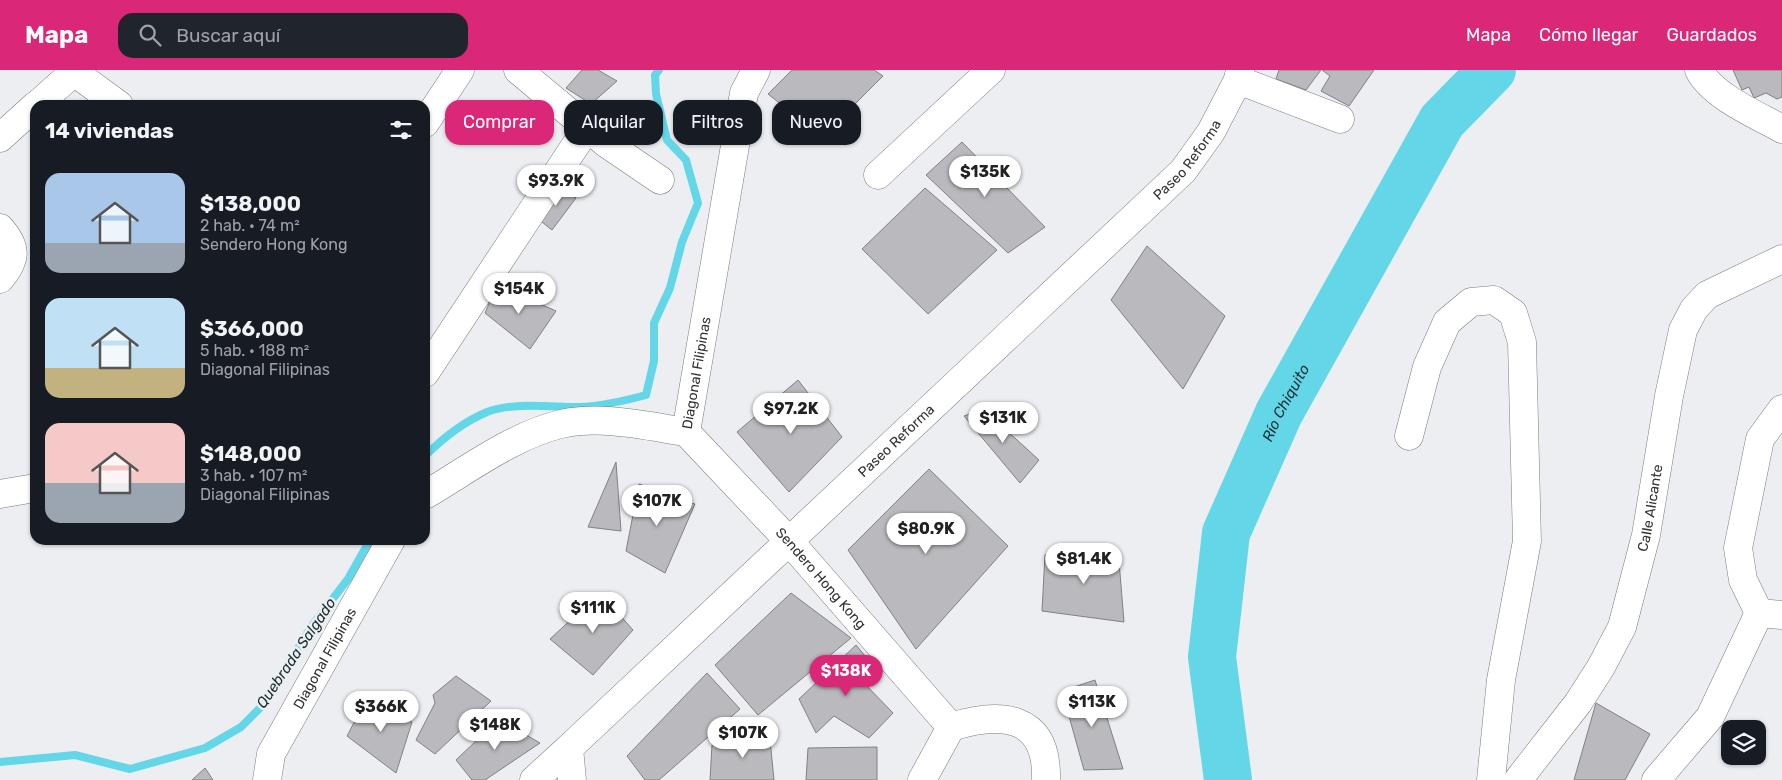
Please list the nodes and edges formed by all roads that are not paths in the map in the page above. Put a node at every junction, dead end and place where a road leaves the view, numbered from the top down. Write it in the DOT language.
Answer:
graph roads {
  1 [pos="460,70"];
  2 [pos="518,70"];
  3 [pos="756,70"];
  4 [pos="991,70"];
  5 [pos="1699,70"];
  6 [pos="75,71"];
  7 [pos="1239,75"];
  8 [pos="43,100"];
  9 [pos="113,100"];
  10 [pos="564,109"];
  11 [pos="30,111"];
  12 [pos="430,115"];
  13 [pos="1340,119"];
  14 [pos="1782,129"];
  15 [pos="0,138"];
  16 [pos="576,145"];
  17 [pos="611,145"];
  18 [pos="878,175"];
  19 [pos="660,180"];
  20 [pos="0,228"];
  21 [pos="1782,259"];
  22 [pos="0,279"];
  23 [pos="430,365"];
  24 [pos="1782,409"];
  25 [pos="686,432"];
  26 [pos="1409,436"];
  27 [pos="30,489"];
  28 [pos="430,492"];
  29 [pos="0,494"];
  30 [pos="789,541"];
  31 [pos="388,545"];
  32 [pos="1770,614"];
  33 [pos="951,727"];
  34 [pos="569,748"];
  35 [pos="267,780"];
  36 [pos="534,780"];
  37 [pos="572,780"];
  38 [pos="922,780"];
  39 [pos="1046,780"];
  40 [pos="1491,780"];
  41 [pos="1518,780"];
  42 [pos="1656,780"];
  1 -- 12 [label="street"];
  2 -- 10 [label="street"];
  3 -- 25 [label="street, Diagonal Filipinas"];
  4 -- 18 [label="street"];
  5 -- 14 [label="street"];
  6 -- 8 [label="street"];
  6 -- 9 [label="street"];
  7 -- 13 [label="street"];
  7 -- 30 [label="street, Paseo Reforma"];
  11 -- 15 [label="street"];
  16 -- 23 [label="street"];
  17 -- 19 [label="street"];
  20 -- 22 [label="street"];
  21 -- 41 [label="street, Calle Alicante"];
  24 -- 32 [label="street"];
  25 -- 28 [label="street, Diagonal Filipinas"];
  25 -- 30 [label="street, Sendero Hong Kong"];
  26 -- 40 [label="street"];
  27 -- 29 [label="street"];
  30 -- 33 [label="street, Sendero Hong Kong"];
  30 -- 34 [label="street, Paseo Reforma"];
  31 -- 35 [label="street, Diagonal Filipinas"];
  32 -- 42 [label="street"];
  33 -- 38 [label="street"];
  33 -- 39 [label="street"];
  34 -- 36 [label="street"];
  34 -- 37 [label="street"];
}
